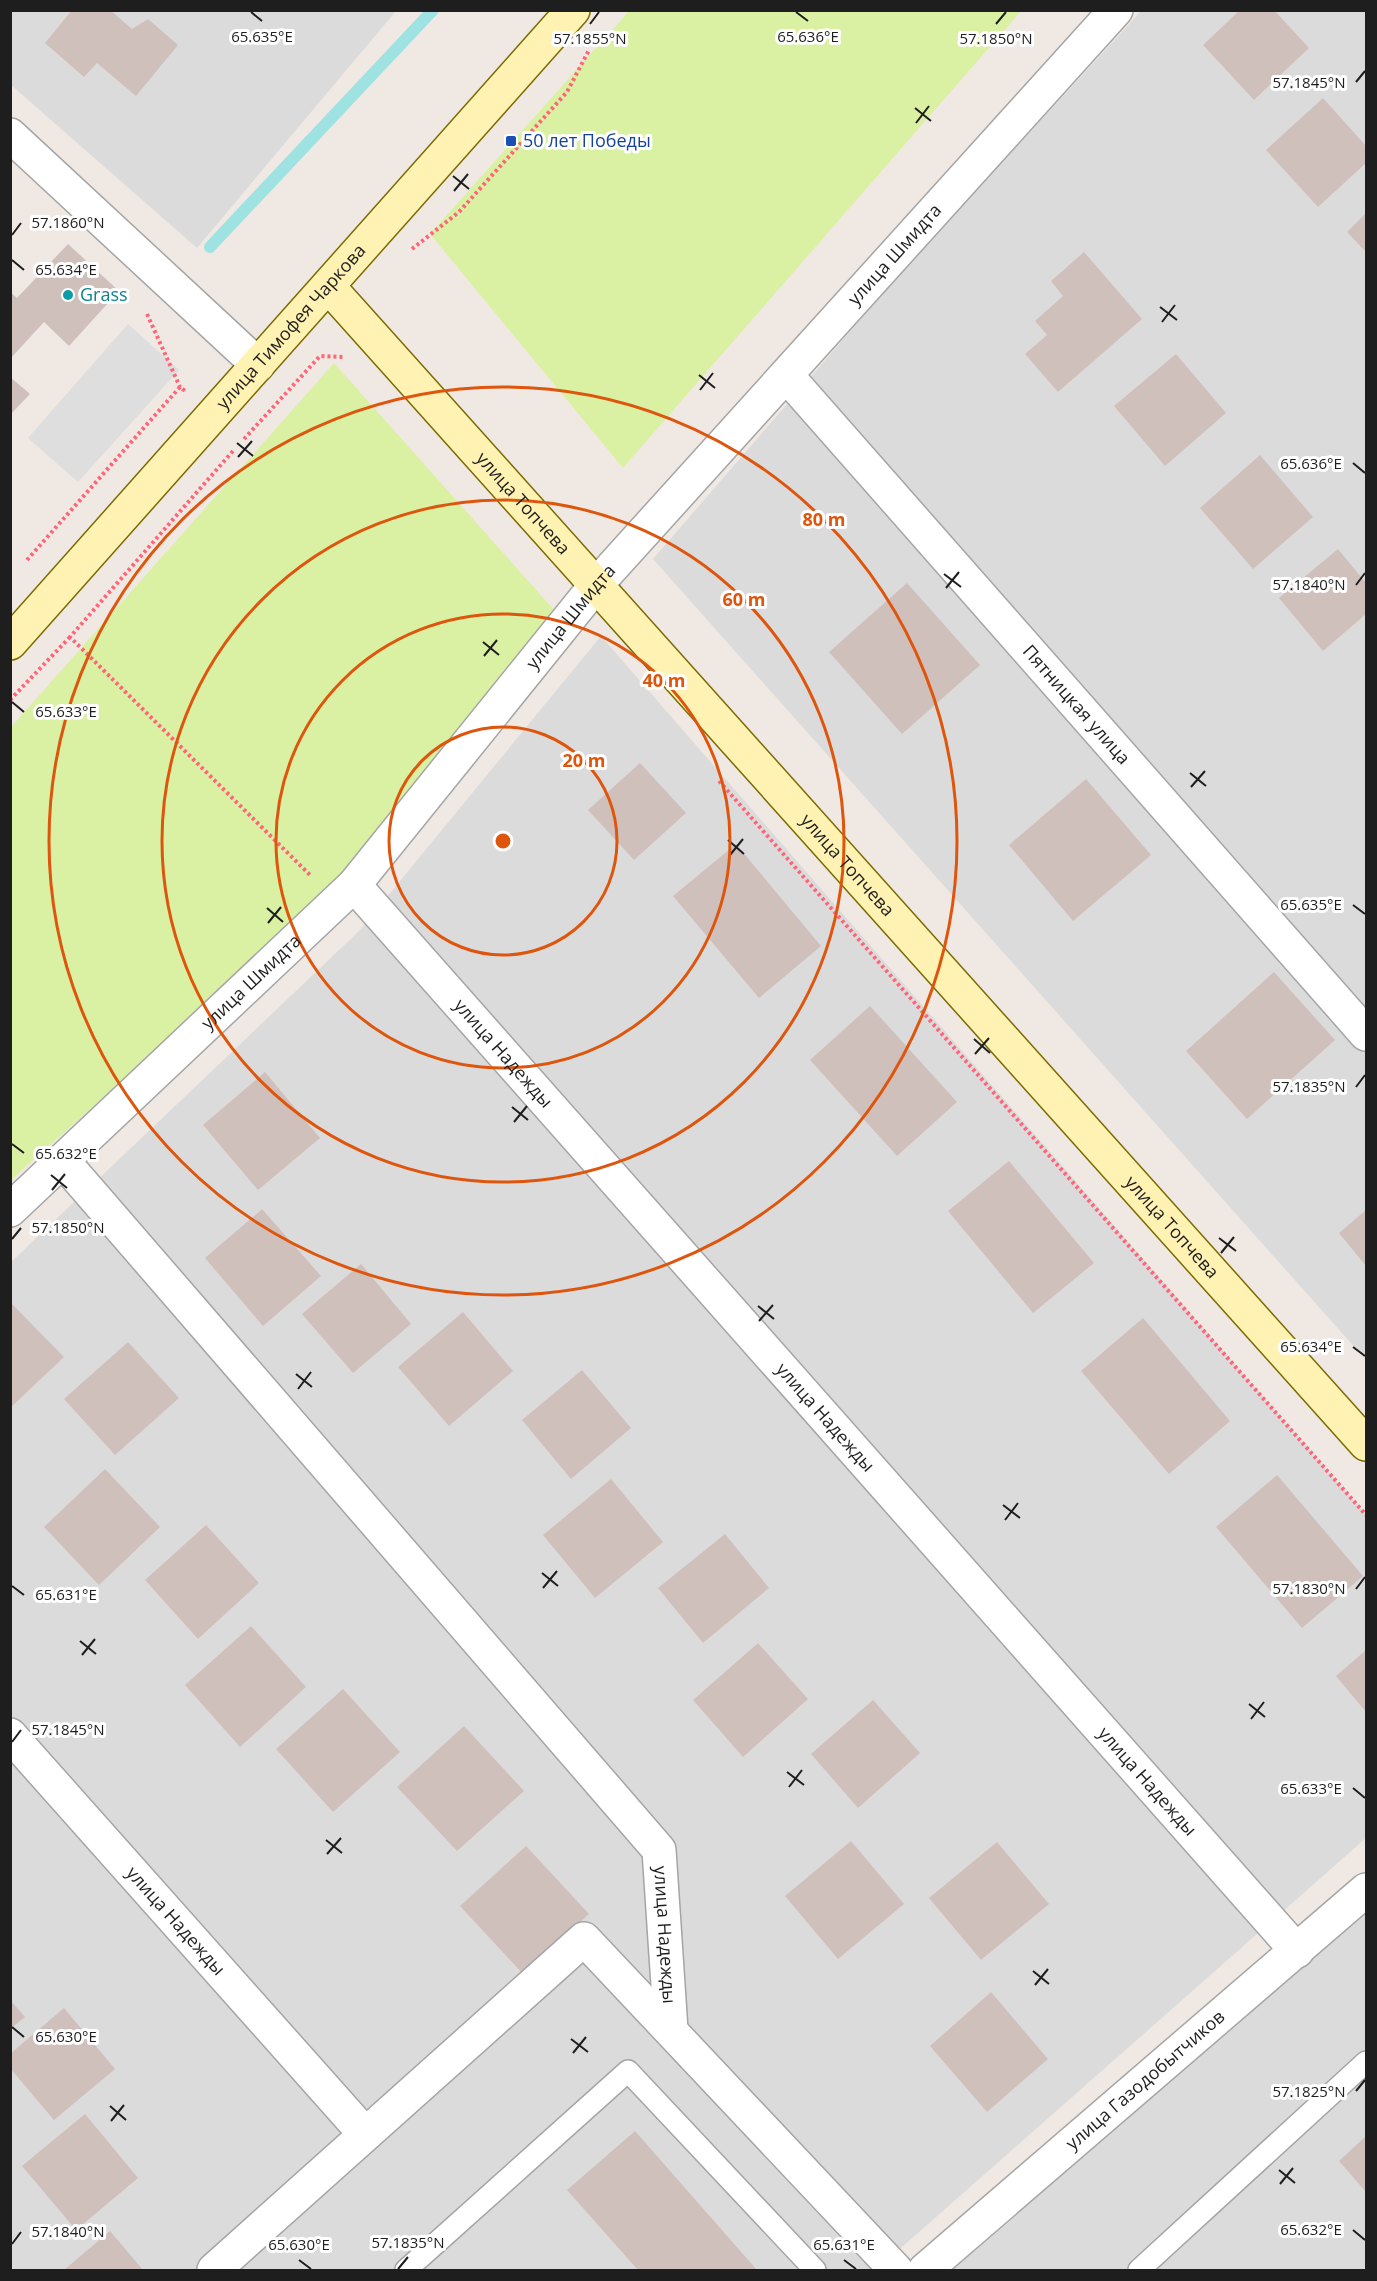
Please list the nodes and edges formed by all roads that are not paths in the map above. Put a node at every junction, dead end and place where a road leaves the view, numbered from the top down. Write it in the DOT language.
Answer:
graph roads {
  1 [pos="573,10"];
  2 [pos="1116,10"];
  3 [pos="10,135"];
  4 [pos="328,286"];
  5 [pos="258,364"];
  6 [pos="787,376"];
  7 [pos="596,585"];
  8 [pos="10,643"];
  9 [pos="346,893"];
  10 [pos="1366,1034"];
  11 [pos="63,1161"];
  12 [pos="10,1210"];
  13 [pos="1366,1444"];
  14 [pos="10,1735"];
  15 [pos="1366,1890"];
  16 [pos="1297,1951"];
  17 [pos="671,2030"];
  18 [pos="1366,2062"];
  19 [pos="364,2134"];
  20 [pos="214,2271"];
  21 [pos="406,2271"];
  22 [pos="814,2271"];
  23 [pos="896,2271"];
  24 [pos="925,2271"];
  25 [pos="1139,2271"];
  1 -- 4 [label="street, улица Тимофея Чаркова"];
  2 -- 6 [label="street, улица Шмидта"];
  3 -- 5 [label="street"];
  4 -- 5 [label="street, улица Тимофея Чаркова"];
  4 -- 7 [label="street, улица Топчева"];
  5 -- 8 [label="street, улица Тимофея Чаркова"];
  6 -- 7 [label="street, улица Шмидта"];
  6 -- 10 [label="street, Пятницкая улица"];
  7 -- 9 [label="street, улица Шмидта"];
  7 -- 13 [label="street, улица Топчева"];
  9 -- 11 [label="street, улица Шмидта"];
  9 -- 16 [label="street, улица Надежды"];
  11 -- 12 [label="street, улица Шмидта"];
  11 -- 17 [label="street, улица Надежды"];
  14 -- 19 [label="street, улица Надежды"];
  15 -- 16 [label="street, улица Газодобытчиков"];
  16 -- 24 [label="street, улица Газодобытчиков"];
  17 -- 19 [label="street"];
  17 -- 23 [label="street"];
  18 -- 25 [label="lane"];
  19 -- 20 [label="street"];
  21 -- 22 [label="lane"];
}
